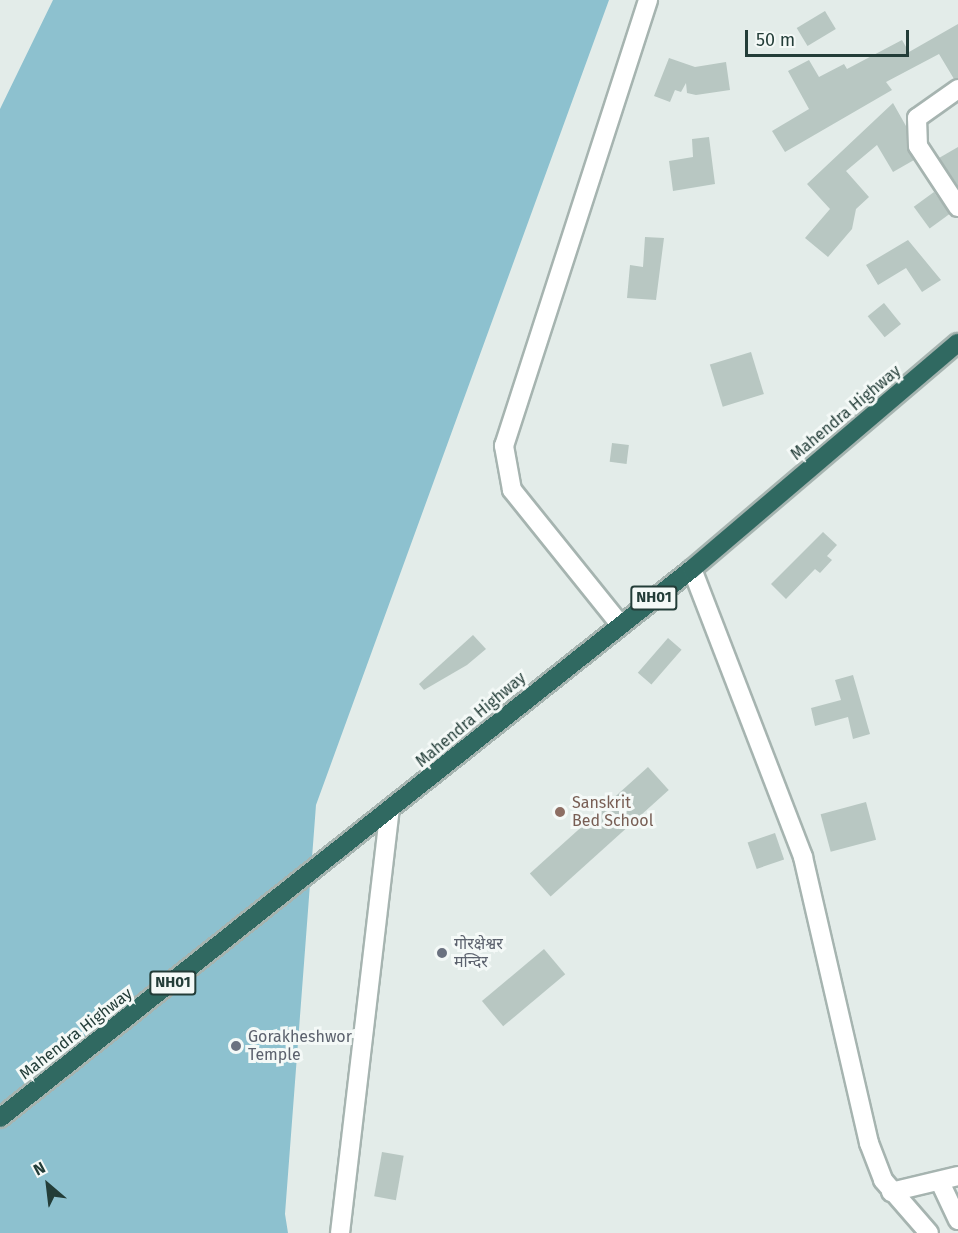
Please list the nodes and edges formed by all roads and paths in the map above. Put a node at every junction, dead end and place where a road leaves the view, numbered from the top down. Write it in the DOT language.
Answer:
graph roads {
  1 [pos="648,0"];
  2 [pos="958,89"];
  3 [pos="958,207"];
  4 [pos="958,343"];
  5 [pos="692,569"];
  6 [pos="620,623"];
  7 [pos="389,813"];
  8 [pos="0,1118"];
  9 [pos="958,1176"];
  10 [pos="940,1182"];
  11 [pos="891,1192"];
  12 [pos="958,1221"];
  13 [pos="340,1233"];
  14 [pos="929,1233"];
  1 -- 6 [label="street"];
  2 -- 3 [label="street"];
  4 -- 5 [label="highway, Mahendra Highway / NH01"];
  5 -- 6 [label="highway, Mahendra Highway / NH01"];
  5 -- 11 [label="street"];
  6 -- 7 [label="highway, Mahendra Highway / NH01"];
  7 -- 8 [label="highway, Mahendra Highway / NH01"];
  7 -- 13 [label="street"];
  9 -- 10 [label="street"];
  10 -- 11 [label="street"];
  10 -- 12 [label="street"];
  11 -- 14 [label="street"];
}
